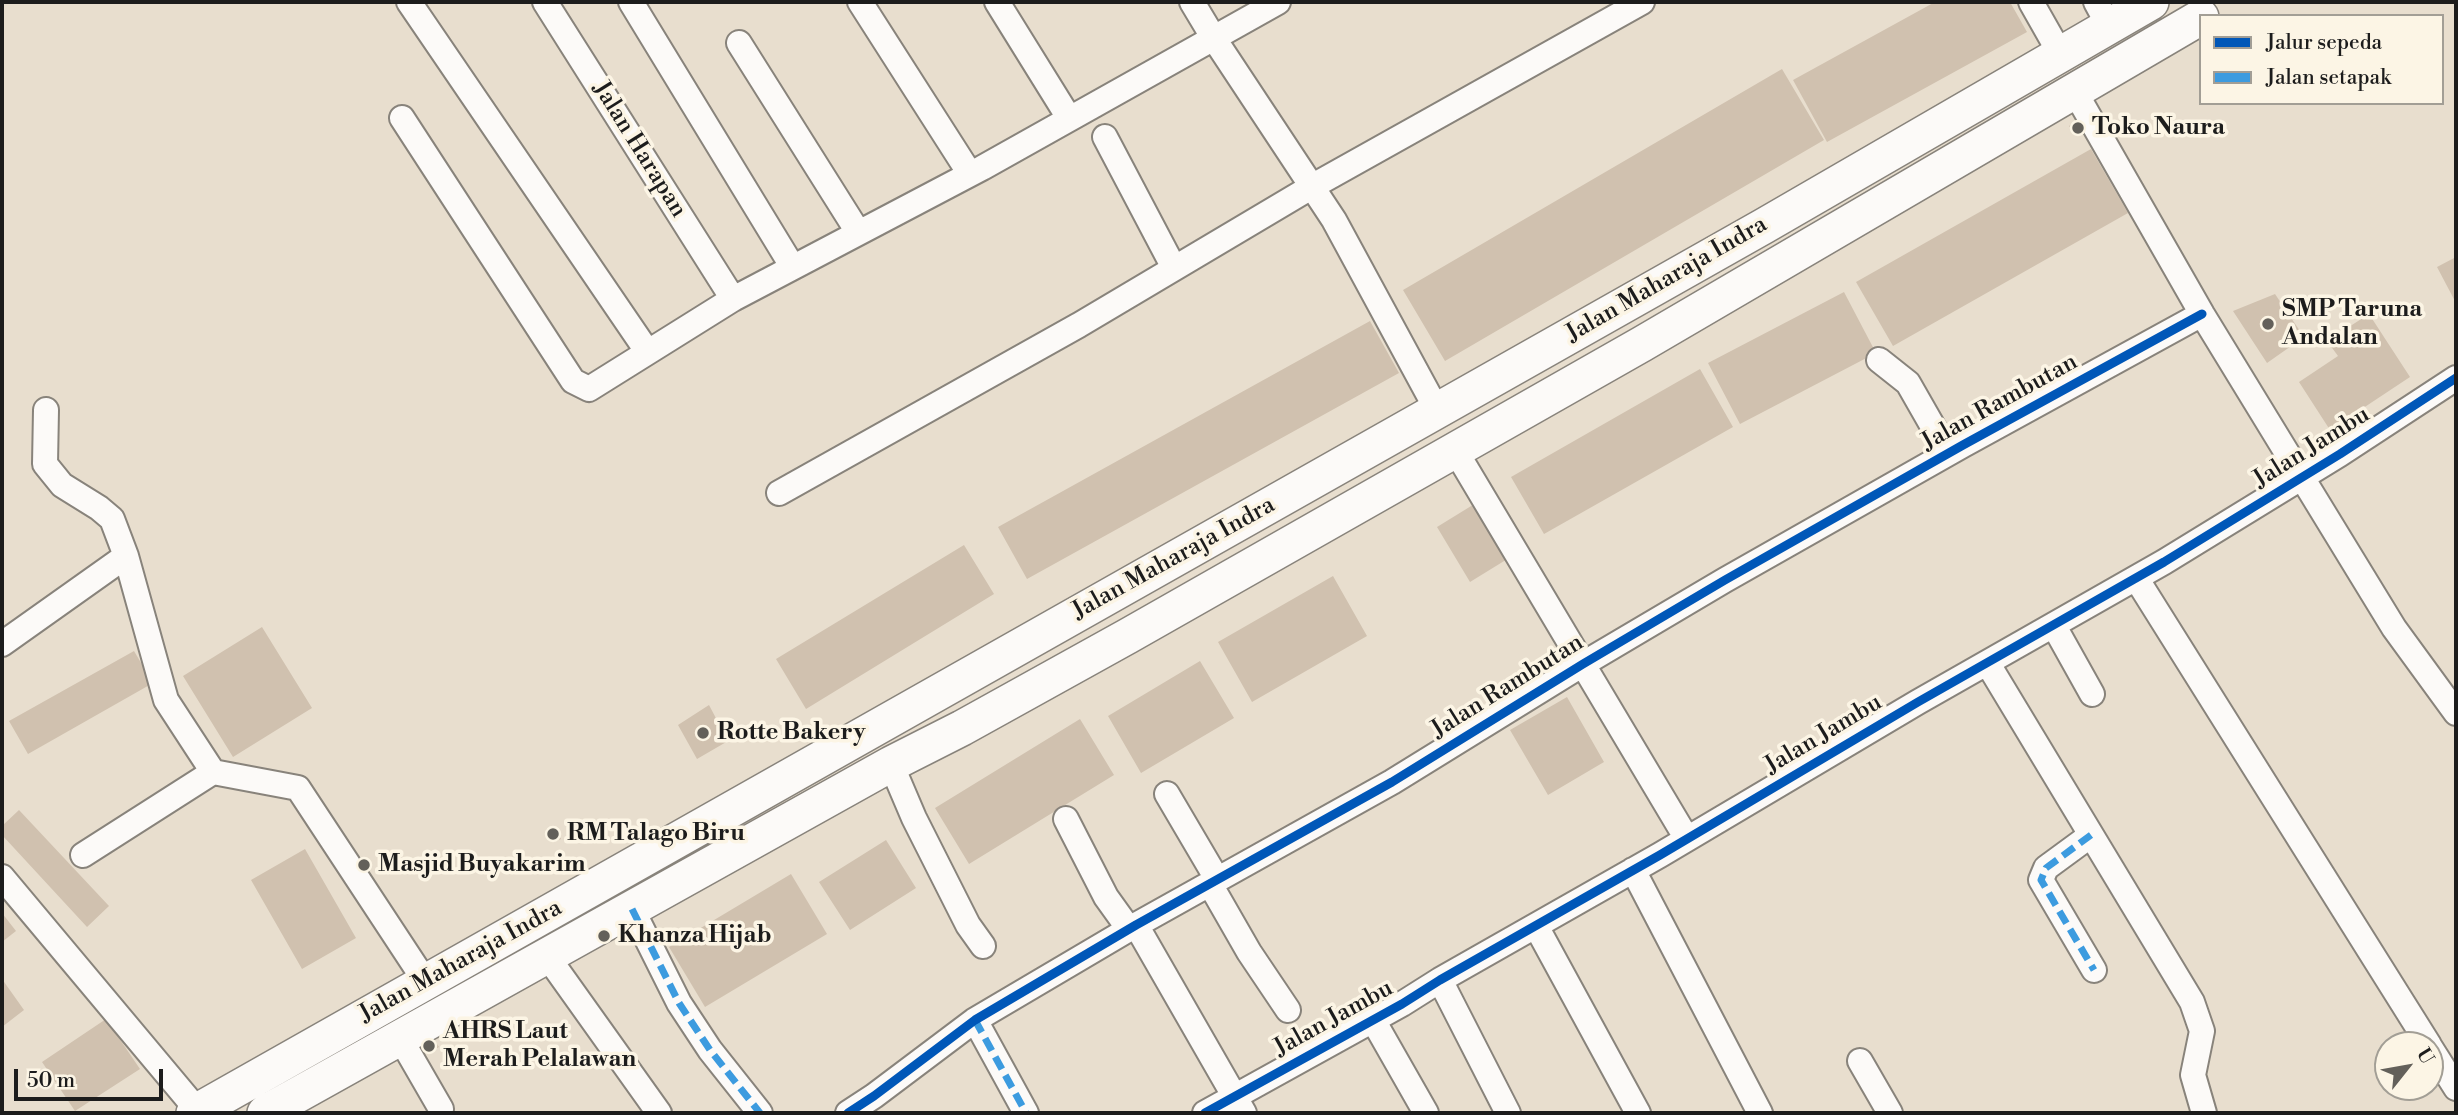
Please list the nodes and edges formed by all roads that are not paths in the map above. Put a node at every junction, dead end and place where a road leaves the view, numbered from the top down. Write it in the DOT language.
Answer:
graph roads {
  1 [pos="409,2"];
  2 [pos="545,2"];
  3 [pos="631,2"];
  4 [pos="860,2"];
  5 [pos="998,2"];
  6 [pos="1192,2"];
  7 [pos="1278,2"];
  8 [pos="1643,2"];
  9 [pos="2031,2"];
  10 [pos="2151,2"];
  11 [pos="2226,2"];
  12 [pos="2103,14"];
  13 [pos="2205,14"];
  14 [pos="2199,18"];
  15 [pos="1213,37"];
  16 [pos="740,43"];
  17 [pos="2061,55"];
  18 [pos="2075,92"];
  19 [pos="402,118"];
  20 [pos="1069,118"];
  21 [pos="1105,137"];
  22 [pos="970,174"];
  23 [pos="1313,186"];
  24 [pos="858,232"];
  25 [pos="792,266"];
  26 [pos="1174,268"];
  27 [pos="733,299"];
  28 [pos="2202,314"];
  29 [pos="647,351"];
  30 [pos="1879,360"];
  31 [pos="2452,388"];
  32 [pos="46,410"];
  33 [pos="1437,411"];
  34 [pos="1455,450"];
  35 [pos="1948,453"];
  36 [pos="2303,477"];
  37 [pos="779,493"];
  38 [pos="126,556"];
  39 [pos="2136,578"];
  40 [pos="2054,625"];
  41 [pos="2,644"];
  42 [pos="1583,663"];
  43 [pos="1988,664"];
  44 [pos="942,690"];
  45 [pos="2092,694"];
  46 [pos="2456,713"];
  47 [pos="962,728"];
  48 [pos="891,764"];
  49 [pos="213,772"];
  50 [pos="1167,794"];
  51 [pos="1066,819"];
  52 [pos="2091,835"];
  53 [pos="1686,839"];
  54 [pos="83,855"];
  55 [pos="1633,870"];
  56 [pos="2,877"];
  57 [pos="1213,882"];
  58 [pos="632,909"];
  59 [pos="1535,926"];
  60 [pos="1133,927"];
  61 [pos="983,946"];
  62 [pos="547,956"];
  63 [pos="2094,970"];
  64 [pos="1440,980"];
  65 [pos="425,981"];
  66 [pos="1288,1010"];
  67 [pos="975,1020"];
  68 [pos="1373,1020"];
  69 [pos="2421,1031"];
  70 [pos="400,1038"];
  71 [pos="1860,1061"];
  72 [pos="2444,1069"];
  73 [pos="2456,1088"];
  74 [pos="1239,1105"];
  75 [pos="441,1109"];
  76 [pos="650,1110"];
  77 [pos="196,1112"];
  78 [pos="265,1113"];
  79 [pos="760,1113"];
  80 [pos="848,1113"];
  81 [pos="1026,1113"];
  82 [pos="1205,1113"];
  83 [pos="1426,1113"];
  84 [pos="1508,1113"];
  85 [pos="1638,1113"];
  86 [pos="1760,1113"];
  87 [pos="1890,1113"];
  88 [pos="2204,1113"];
  1 -- 29 [label="street"];
  2 -- 27 [label="street, Jalan Harapan"];
  3 -- 25 [label="street"];
  4 -- 22 [label="street"];
  5 -- 20 [label="street"];
  6 -- 15 [label="street"];
  7 -- 15 [label="street"];
  8 -- 23 [label="street"];
  9 -- 17 [label="street"];
  10 -- 12 [label="highway, Jalan Maharaja Indra"];
  11 -- 13 [label="highway, Jalan Maharaja Indra"];
  12 -- 17 [label="highway, Jalan Maharaja Indra"];
  14 -- 18 [label="highway, Jalan Maharaja Indra"];
  15 -- 20 [label="street"];
  15 -- 23 [label="street"];
  16 -- 24 [label="street"];
  17 -- 33 [label="highway, Jalan Maharaja Indra"];
  18 -- 28 [label="street"];
  18 -- 34 [label="highway, Jalan Maharaja Indra"];
  19 -- 29 [label="street"];
  20 -- 22 [label="street"];
  21 -- 26 [label="street"];
  22 -- 24 [label="street"];
  23 -- 26 [label="street"];
  23 -- 33 [label="street"];
  24 -- 25 [label="street"];
  25 -- 27 [label="street"];
  26 -- 37 [label="street"];
  27 -- 29 [label="street"];
  28 -- 35 [label="street, Jalan Rambutan"];
  28 -- 36 [label="street"];
  30 -- 35 [label="street"];
  31 -- 36 [label="street, Jalan Jambu"];
  32 -- 38 [label="street"];
  33 -- 44 [label="highway, Jalan Maharaja Indra"];
  34 -- 42 [label="street"];
  34 -- 47 [label="highway, Jalan Maharaja Indra"];
  35 -- 42 [label="street, Jalan Rambutan"];
  36 -- 39 [label="street, Jalan Jambu"];
  36 -- 46 [label="street"];
  38 -- 41 [label="street"];
  38 -- 49 [label="street"];
  39 -- 40 [label="street, Jalan Jambu"];
  39 -- 69 [label="street"];
  40 -- 43 [label="street, Jalan Jambu"];
  40 -- 45 [label="street"];
  42 -- 53 [label="street"];
  42 -- 57 [label="street, Jalan Rambutan"];
  43 -- 52 [label="street"];
  43 -- 53 [label="street, Jalan Jambu"];
  44 -- 47 [label="highway"];
  44 -- 65 [label="highway, Jalan Maharaja Indra"];
  47 -- 48 [label="highway, Jalan Maharaja Indra"];
  48 -- 58 [label="highway, Jalan Maharaja Indra"];
  48 -- 61 [label="street"];
  49 -- 54 [label="street"];
  49 -- 65 [label="street"];
  50 -- 57 [label="street"];
  51 -- 60 [label="street"];
  52 -- 63 [label="street"];
  52 -- 88 [label="street"];
  53 -- 55 [label="street, Jalan Jambu"];
  55 -- 59 [label="street, Jalan Jambu"];
  55 -- 86 [label="street"];
  56 -- 77 [label="street"];
  57 -- 60 [label="street, Jalan Rambutan"];
  57 -- 66 [label="street"];
  58 -- 62 [label="highway, Jalan Maharaja Indra"];
  58 -- 79 [label="street"];
  59 -- 64 [label="street, Jalan Jambu"];
  59 -- 85 [label="street"];
  60 -- 67 [label="street, Jalan Rambutan"];
  60 -- 74 [label="street"];
  62 -- 70 [label="highway, Jalan Maharaja Indra"];
  62 -- 76 [label="street"];
  64 -- 68 [label="street, Jalan Jambu"];
  64 -- 84 [label="street"];
  65 -- 77 [label="highway, Jalan Maharaja Indra"];
  67 -- 80 [label="street, Jalan Rambutan"];
  67 -- 81 [label="street"];
  68 -- 74 [label="street, Jalan Jambu"];
  68 -- 83 [label="street"];
  70 -- 75 [label="street"];
  70 -- 78 [label="highway, Jalan Maharaja Indra"];
  71 -- 87 [label="street"];
  72 -- 73 [label="street"];
  74 -- 82 [label="street, Jalan Jambu"];
}
